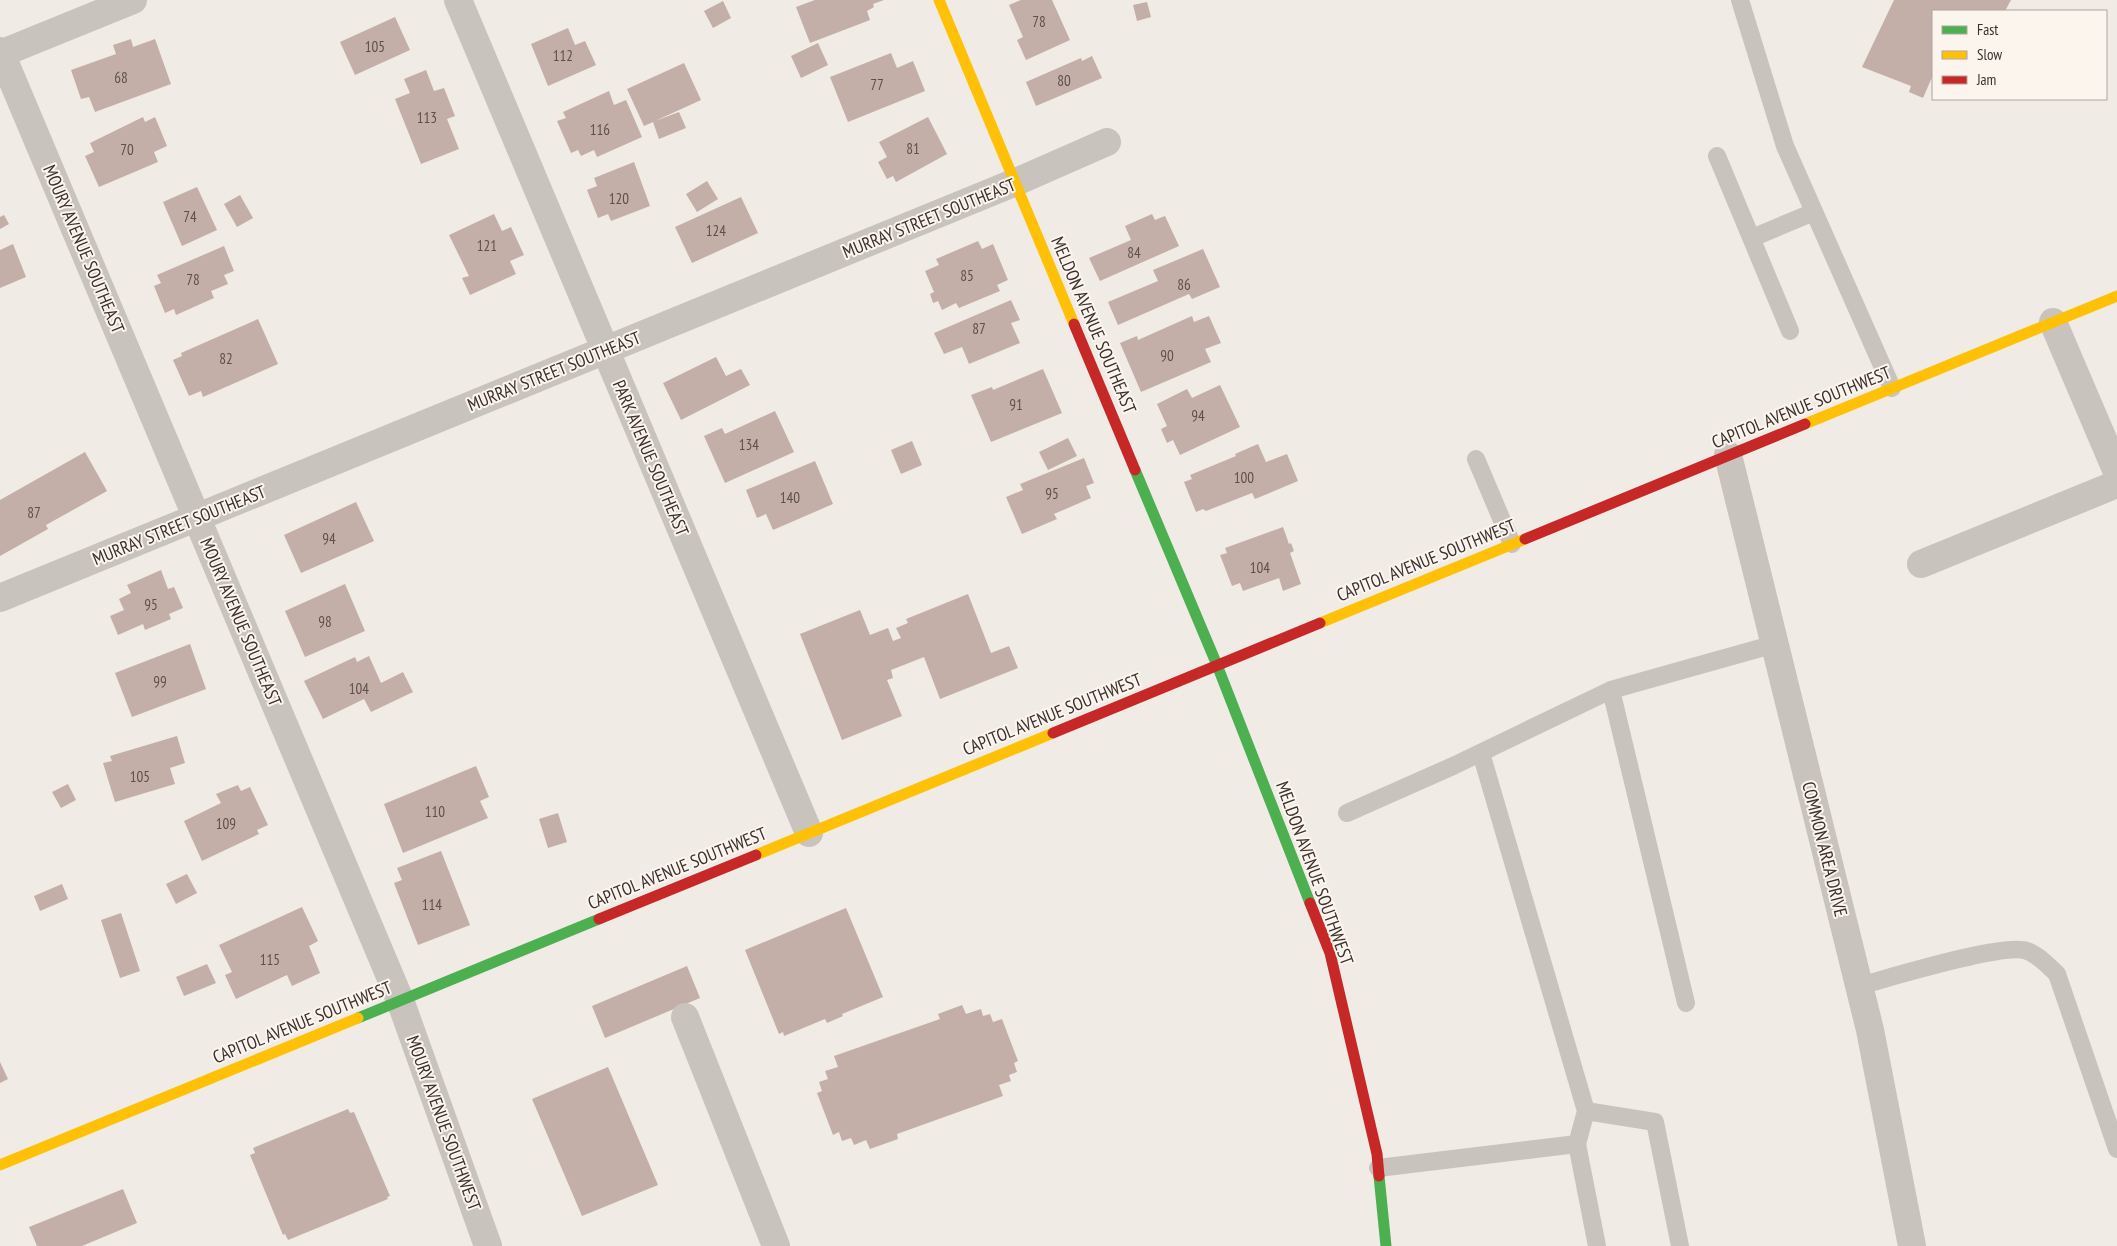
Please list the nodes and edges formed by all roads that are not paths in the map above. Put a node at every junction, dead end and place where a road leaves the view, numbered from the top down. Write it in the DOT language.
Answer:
graph roads {
  1 [pos="132,0"];
  2 [pos="458,0"];
  3 [pos="939,0"];
  4 [pos="1740,0"];
  5 [pos="0,53"];
  6 [pos="1107,142"];
  7 [pos="1717,156"];
  8 [pos="1016,182"];
  9 [pos="1814,212"];
  10 [pos="1752,238"];
  11 [pos="2117,296"];
  12 [pos="2053,322"];
  13 [pos="1790,330"];
  14 [pos="605,350"];
  15 [pos="1892,388"];
  16 [pos="1728,456"];
  17 [pos="1476,459"];
  18 [pos="2117,472"];
  19 [pos="2117,484"];
  20 [pos="197,518"];
  21 [pos="1512,544"];
  22 [pos="1921,564"];
  23 [pos="0,598"];
  24 [pos="1775,644"];
  25 [pos="1217,665"];
  26 [pos="1611,690"];
  27 [pos="1481,753"];
  28 [pos="1347,813"];
  29 [pos="809,833"];
  30 [pos="1859,986"];
  31 [pos="400,1000"];
  32 [pos="1686,1003"];
  33 [pos="685,1017"];
  34 [pos="1586,1111"];
  35 [pos="1577,1144"];
  36 [pos="2117,1149"];
  37 [pos="0,1164"];
  38 [pos="1378,1168"];
  39 [pos="488,1246"];
  40 [pos="776,1246"];
  41 [pos="1386,1246"];
  42 [pos="1597,1246"];
  43 [pos="1680,1246"];
  44 [pos="1912,1246"];
  1 -- 5 [label="street"];
  2 -- 14 [label="street, PARK AVENUE SOUTHEAST"];
  3 -- 8 [label="street, MELDON AVENUE SOUTHEAST"];
  4 -- 9 [label="lane"];
  5 -- 20 [label="street, MOURY AVENUE SOUTHEAST"];
  6 -- 8 [label="street, MURRAY STREET SOUTHEAST"];
  7 -- 10 [label="lane"];
  8 -- 14 [label="street, MURRAY STREET SOUTHEAST"];
  8 -- 25 [label="street, MELDON AVENUE SOUTHEAST"];
  9 -- 10 [label="lane"];
  9 -- 15 [label="lane"];
  10 -- 13 [label="lane"];
  11 -- 12 [label="street, CAPITOL AVENUE SOUTHWEST"];
  12 -- 15 [label="street, CAPITOL AVENUE SOUTHWEST"];
  12 -- 18 [label="street"];
  14 -- 20 [label="street, MURRAY STREET SOUTHEAST"];
  14 -- 29 [label="street, PARK AVENUE SOUTHEAST"];
  15 -- 16 [label="street, CAPITOL AVENUE SOUTHWEST"];
  16 -- 21 [label="street, CAPITOL AVENUE SOUTHWEST"];
  16 -- 24 [label="street, COMMON AREA DRIVE"];
  17 -- 21 [label="lane"];
  19 -- 22 [label="street"];
  20 -- 23 [label="street, MURRAY STREET SOUTHEAST"];
  20 -- 31 [label="street, MOURY AVENUE SOUTHEAST"];
  21 -- 25 [label="street, CAPITOL AVENUE SOUTHWEST"];
  24 -- 26 [label="lane"];
  24 -- 30 [label="street, COMMON AREA DRIVE"];
  25 -- 29 [label="street, CAPITOL AVENUE SOUTHWEST"];
  25 -- 38 [label="street, MELDON AVENUE SOUTHWEST"];
  26 -- 27 [label="lane"];
  26 -- 32 [label="lane"];
  27 -- 28 [label="lane"];
  27 -- 34 [label="lane"];
  29 -- 31 [label="street, CAPITOL AVENUE SOUTHWEST"];
  30 -- 36 [label="lane"];
  30 -- 44 [label="street, COMMON AREA DRIVE"];
  31 -- 37 [label="street, CAPITOL AVENUE SOUTHWEST"];
  31 -- 39 [label="street, MOURY AVENUE SOUTHWEST"];
  33 -- 40 [label="street"];
  34 -- 35 [label="lane"];
  34 -- 43 [label="lane"];
  35 -- 38 [label="lane"];
  35 -- 42 [label="lane"];
  38 -- 41 [label="street, MELDON AVENUE SOUTHWEST"];
}
